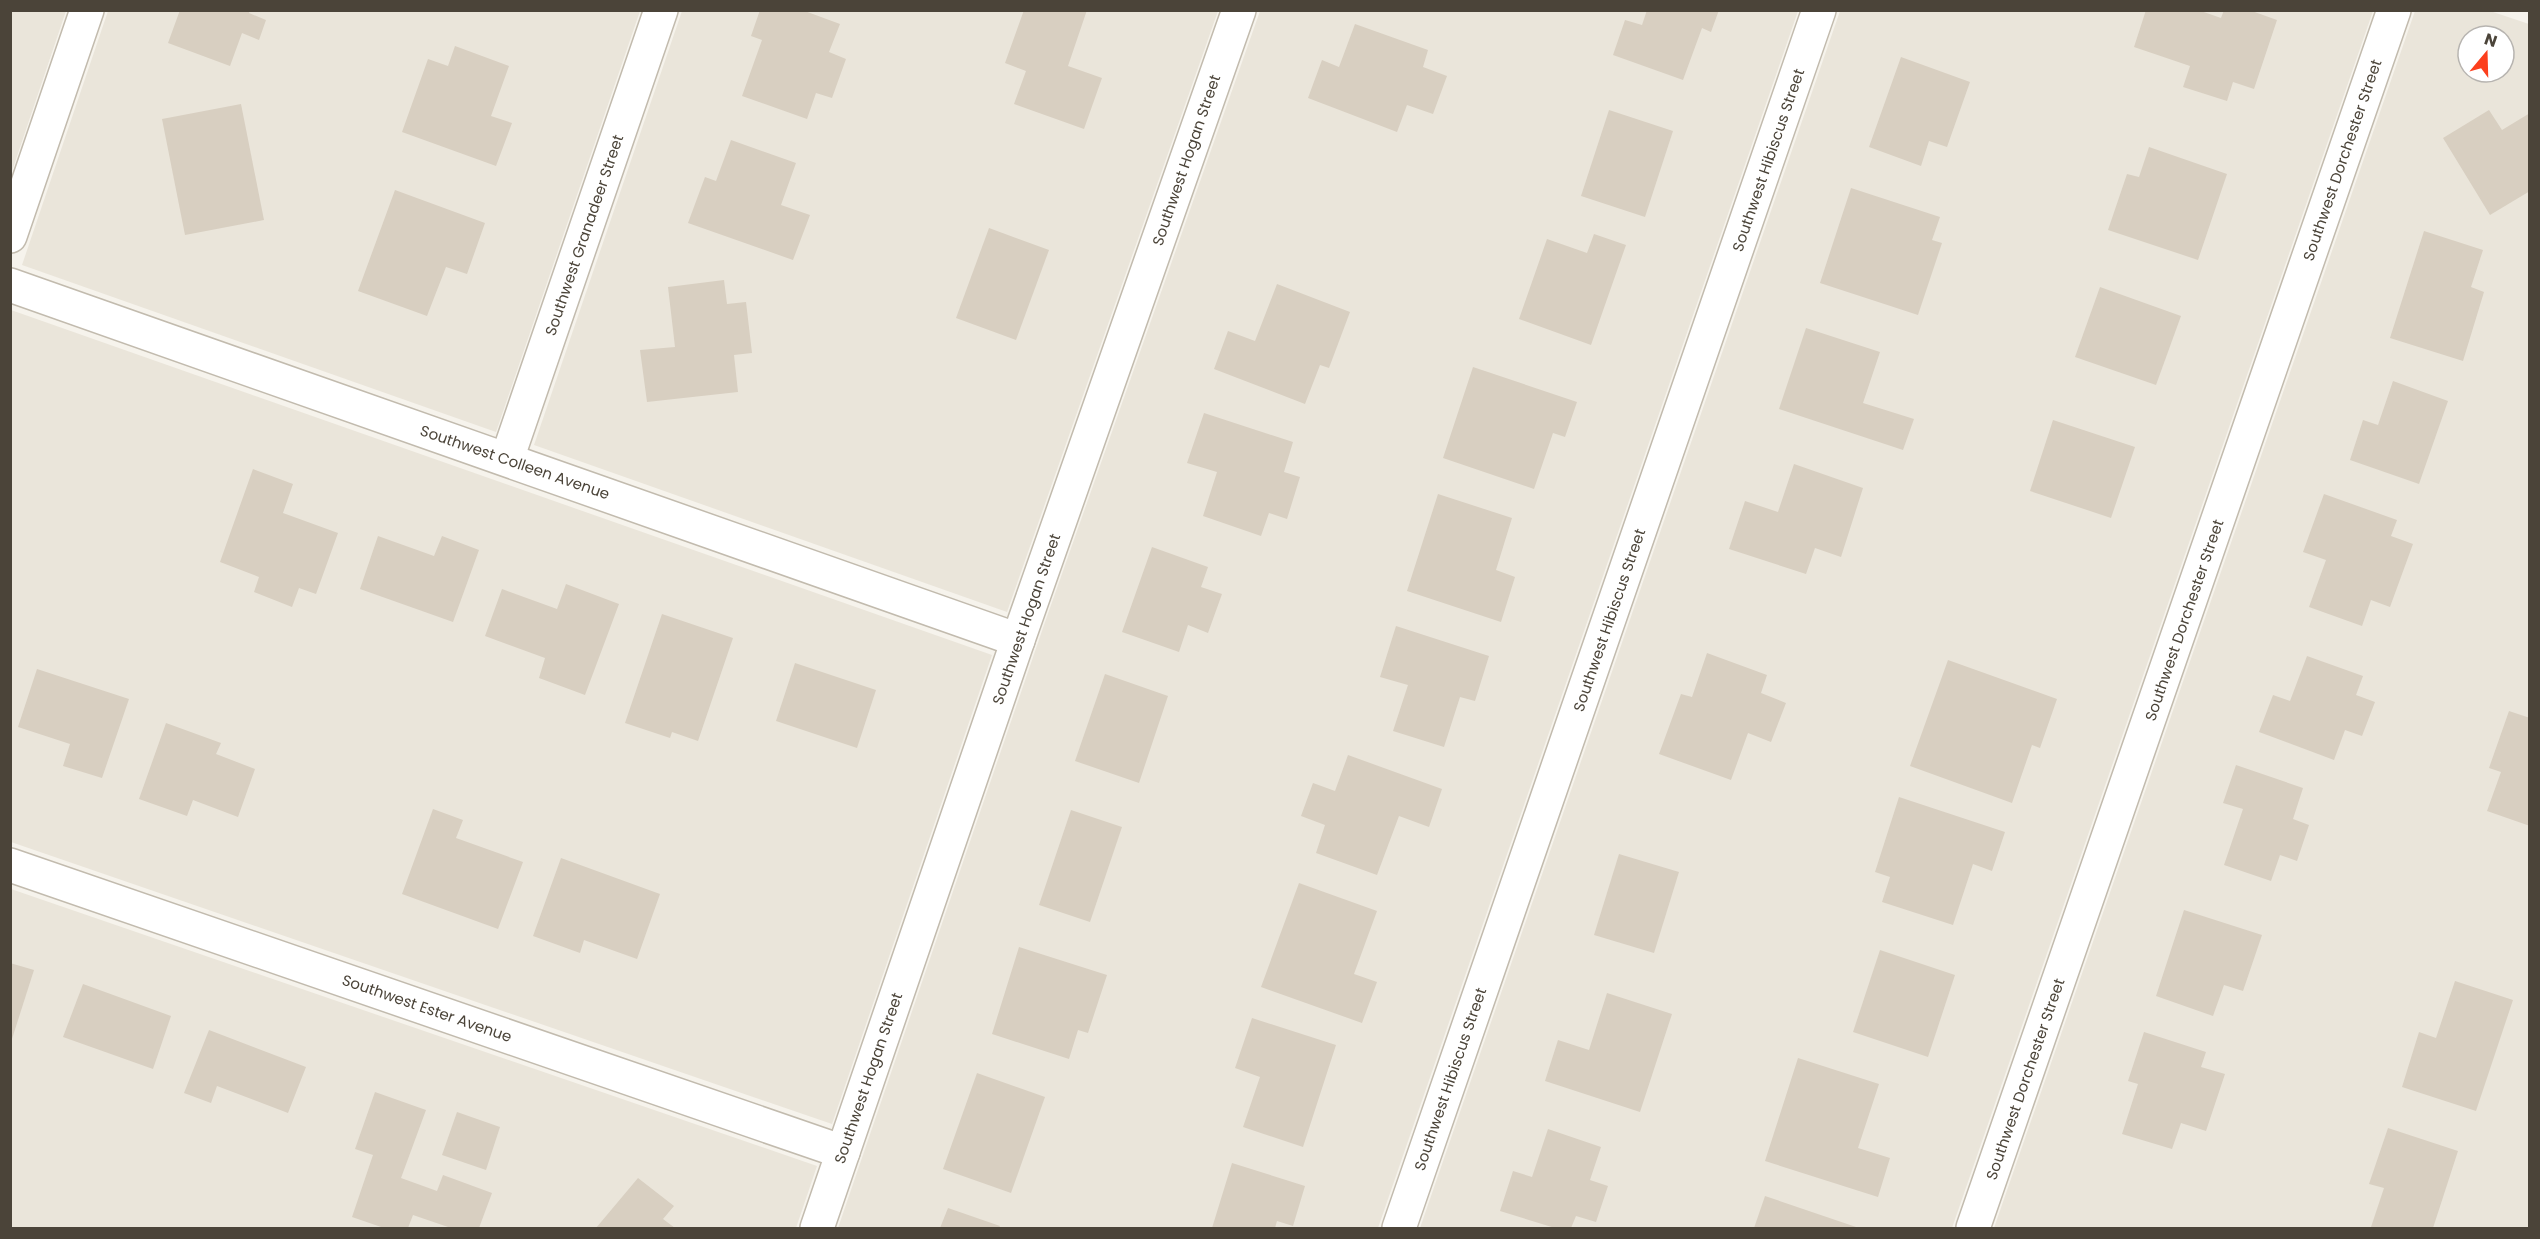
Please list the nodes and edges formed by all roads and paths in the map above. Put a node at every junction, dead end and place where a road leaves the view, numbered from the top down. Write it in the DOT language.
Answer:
graph roads {
  1 [pos="87,10"];
  2 [pos="661,10"];
  3 [pos="1239,10"];
  4 [pos="1819,10"];
  5 [pos="2394,10"];
  6 [pos="10,236"];
  7 [pos="10,285"];
  8 [pos="507,459"];
  9 [pos="1018,640"];
  10 [pos="10,866"];
  11 [pos="843,1152"];
  12 [pos="817,1228"];
  13 [pos="1399,1228"];
  14 [pos="1973,1228"];
  1 -- 6 [label="street"];
  2 -- 8 [label="street, Southwest Granadeer Street"];
  3 -- 9 [label="street, Southwest Hogan Street"];
  4 -- 13 [label="street, Southwest Hibiscus Street"];
  5 -- 14 [label="street, Southwest Dorchester Street"];
  7 -- 8 [label="street, Southwest Colleen Avenue"];
  8 -- 9 [label="street, Southwest Colleen Avenue"];
  9 -- 11 [label="street, Southwest Hogan Street"];
  10 -- 11 [label="street, Southwest Ester Avenue"];
  11 -- 12 [label="street, Southwest Hogan Street"];
}
